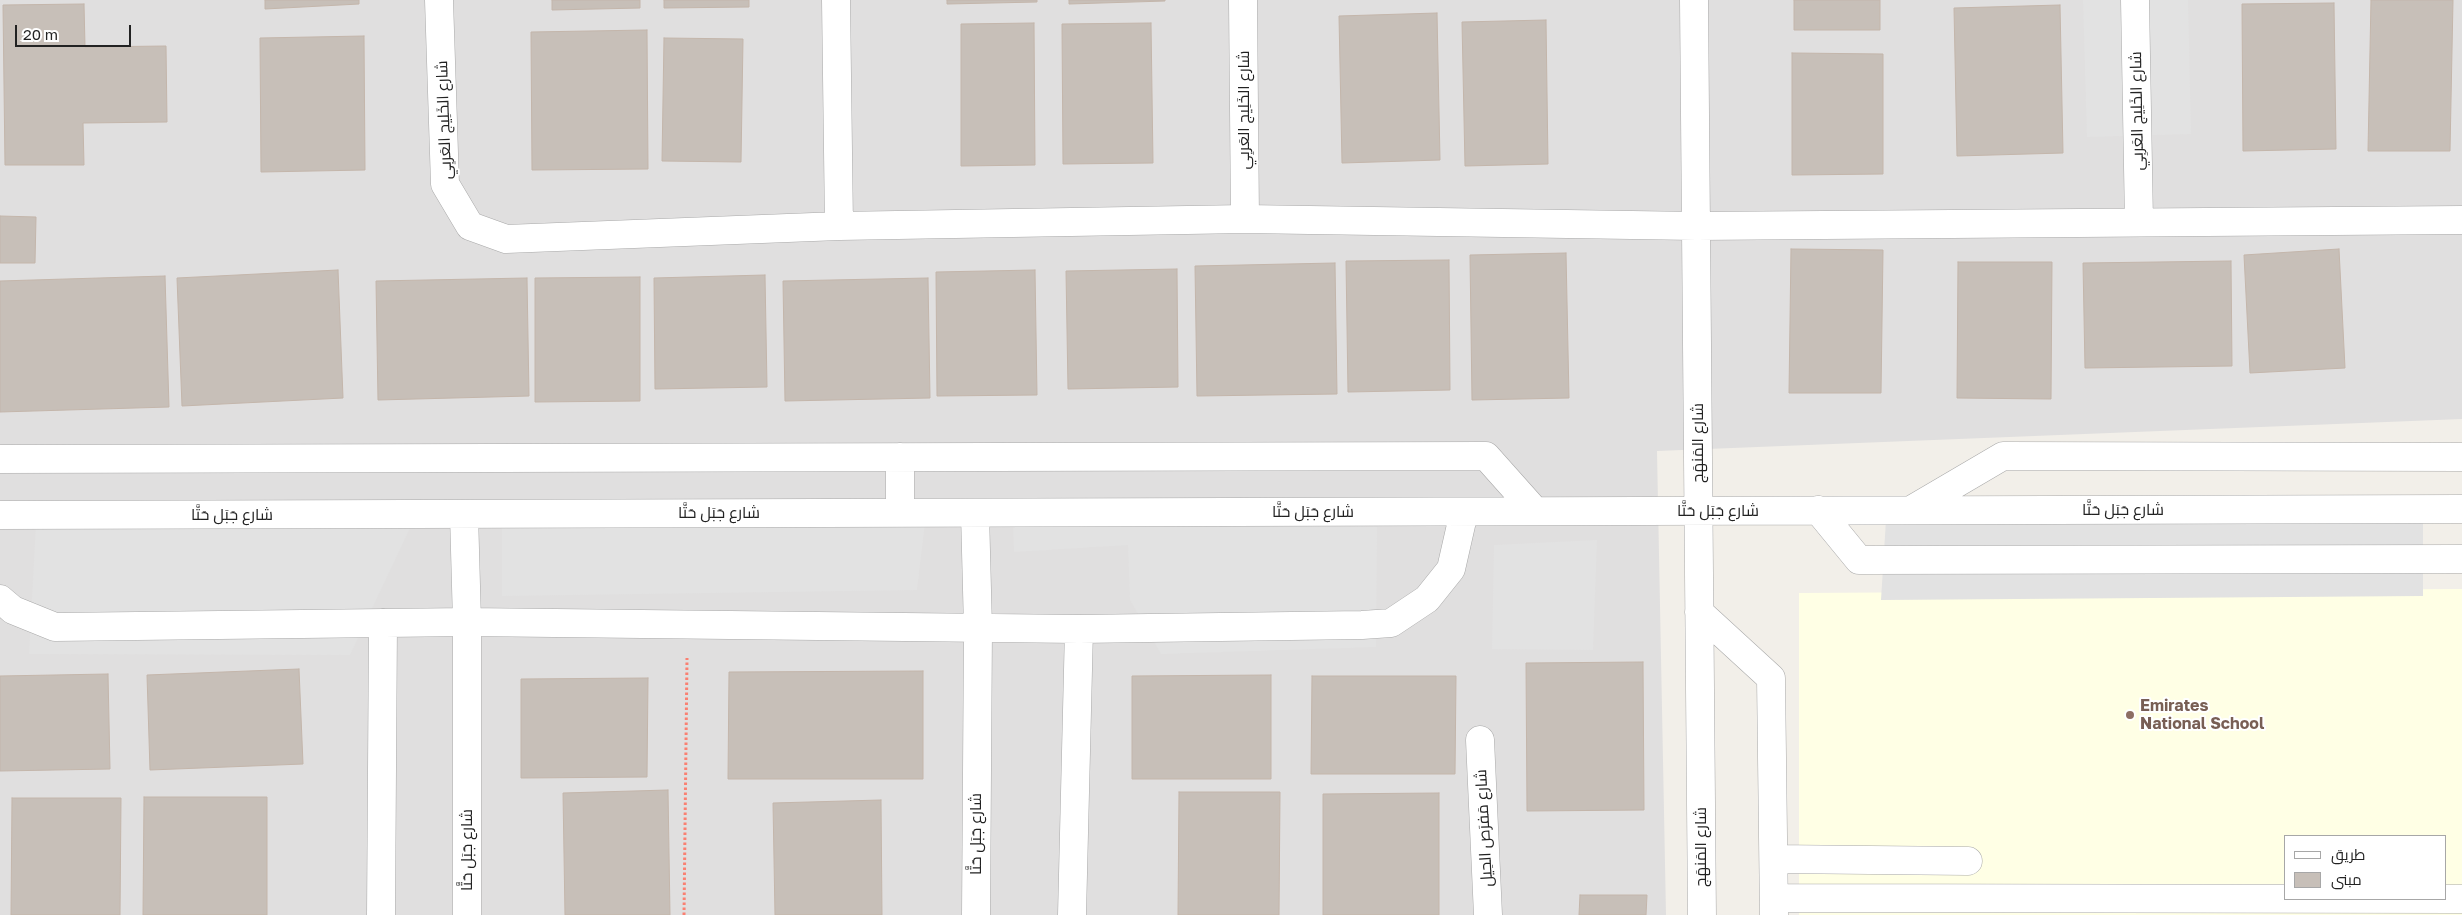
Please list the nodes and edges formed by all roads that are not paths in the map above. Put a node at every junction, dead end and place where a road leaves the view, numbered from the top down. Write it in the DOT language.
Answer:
graph roads {
  1 [pos="440,0"];
  2 [pos="836,0"];
  3 [pos="1243,0"];
  4 [pos="1694,0"];
  5 [pos="2135,0"];
  6 [pos="1245,219"];
  7 [pos="2462,220"];
  8 [pos="2139,222"];
  9 [pos="839,226"];
  10 [pos="1696,226"];
  11 [pos="900,457"];
  12 [pos="2462,457"];
  13 [pos="0,459"];
  14 [pos="2462,509"];
  15 [pos="1818,510"];
  16 [pos="1911,510"];
  17 [pos="1535,511"];
  18 [pos="1698,511"];
  19 [pos="1464,512"];
  20 [pos="900,513"];
  21 [pos="975,513"];
  22 [pos="464,514"];
  23 [pos="0,516"];
  24 [pos="2462,559"];
  25 [pos="0,599"];
  26 [pos="1700,612"];
  27 [pos="467,622"];
  28 [pos="383,623"];
  29 [pos="978,628"];
  30 [pos="1079,629"];
  31 [pos="1480,740"];
  32 [pos="1774,859"];
  33 [pos="1968,861"];
  34 [pos="2462,900"];
  35 [pos="1774,906"];
  36 [pos="381,915"];
  37 [pos="467,915"];
  38 [pos="976,915"];
  39 [pos="1072,915"];
  40 [pos="1488,915"];
  41 [pos="1702,915"];
  1 -- 9 [label="street, شارع الخَلِيج العَربِي"];
  2 -- 9 [label="street"];
  3 -- 6 [label="street, شارع الخَلِيج العَربِي"];
  4 -- 10 [label="street, شارع المَنهَج"];
  5 -- 8 [label="street, شارع الخَلِيج العَربِي"];
  6 -- 9 [label="street"];
  6 -- 10 [label="street"];
  7 -- 8 [label="street"];
  8 -- 10 [label="street"];
  10 -- 18 [label="street, شارع المَنهَج"];
  11 -- 13 [label="street"];
  11 -- 17 [label="street"];
  11 -- 20 [label="street"];
  12 -- 16 [label="street"];
  14 -- 16 [label="street, شارع جَبَل حَتَّا"];
  15 -- 16 [label="street, شارع جَبَل حَتَّا"];
  15 -- 18 [label="street, شارع جَبَل حَتَّا"];
  15 -- 24 [label="street"];
  17 -- 18 [label="street, شارع جَبَل حَتَّا"];
  17 -- 19 [label="street, شارع جَبَل حَتَّا"];
  18 -- 26 [label="street, شارع المَنهَج"];
  19 -- 21 [label="street, شارع جَبَل حَتَّا"];
  19 -- 30 [label="street"];
  20 -- 21 [label="street, شارع جَبَل حَتَّا"];
  20 -- 22 [label="street, شارع جَبَل حَتَّا"];
  21 -- 29 [label="street, شارع جَبَل حَتَّا"];
  22 -- 23 [label="street, شارع جَبَل حَتَّا"];
  22 -- 27 [label="street, شارع جَبَل حَتَّا"];
  25 -- 28 [label="street"];
  26 -- 32 [label="street"];
  26 -- 41 [label="street, شارع المَنهَج"];
  27 -- 28 [label="street"];
  27 -- 29 [label="street"];
  27 -- 37 [label="street, شارع جَبَل حَتَّا"];
  28 -- 36 [label="street"];
  29 -- 30 [label="street"];
  29 -- 38 [label="street, شارع جَبَل حَتَّا"];
  30 -- 39 [label="street"];
  31 -- 40 [label="street, شارع مَفرَص الحِيل"];
  32 -- 33 [label="street"];
  32 -- 35 [label="street"];
  34 -- 35 [label="street"];
}
